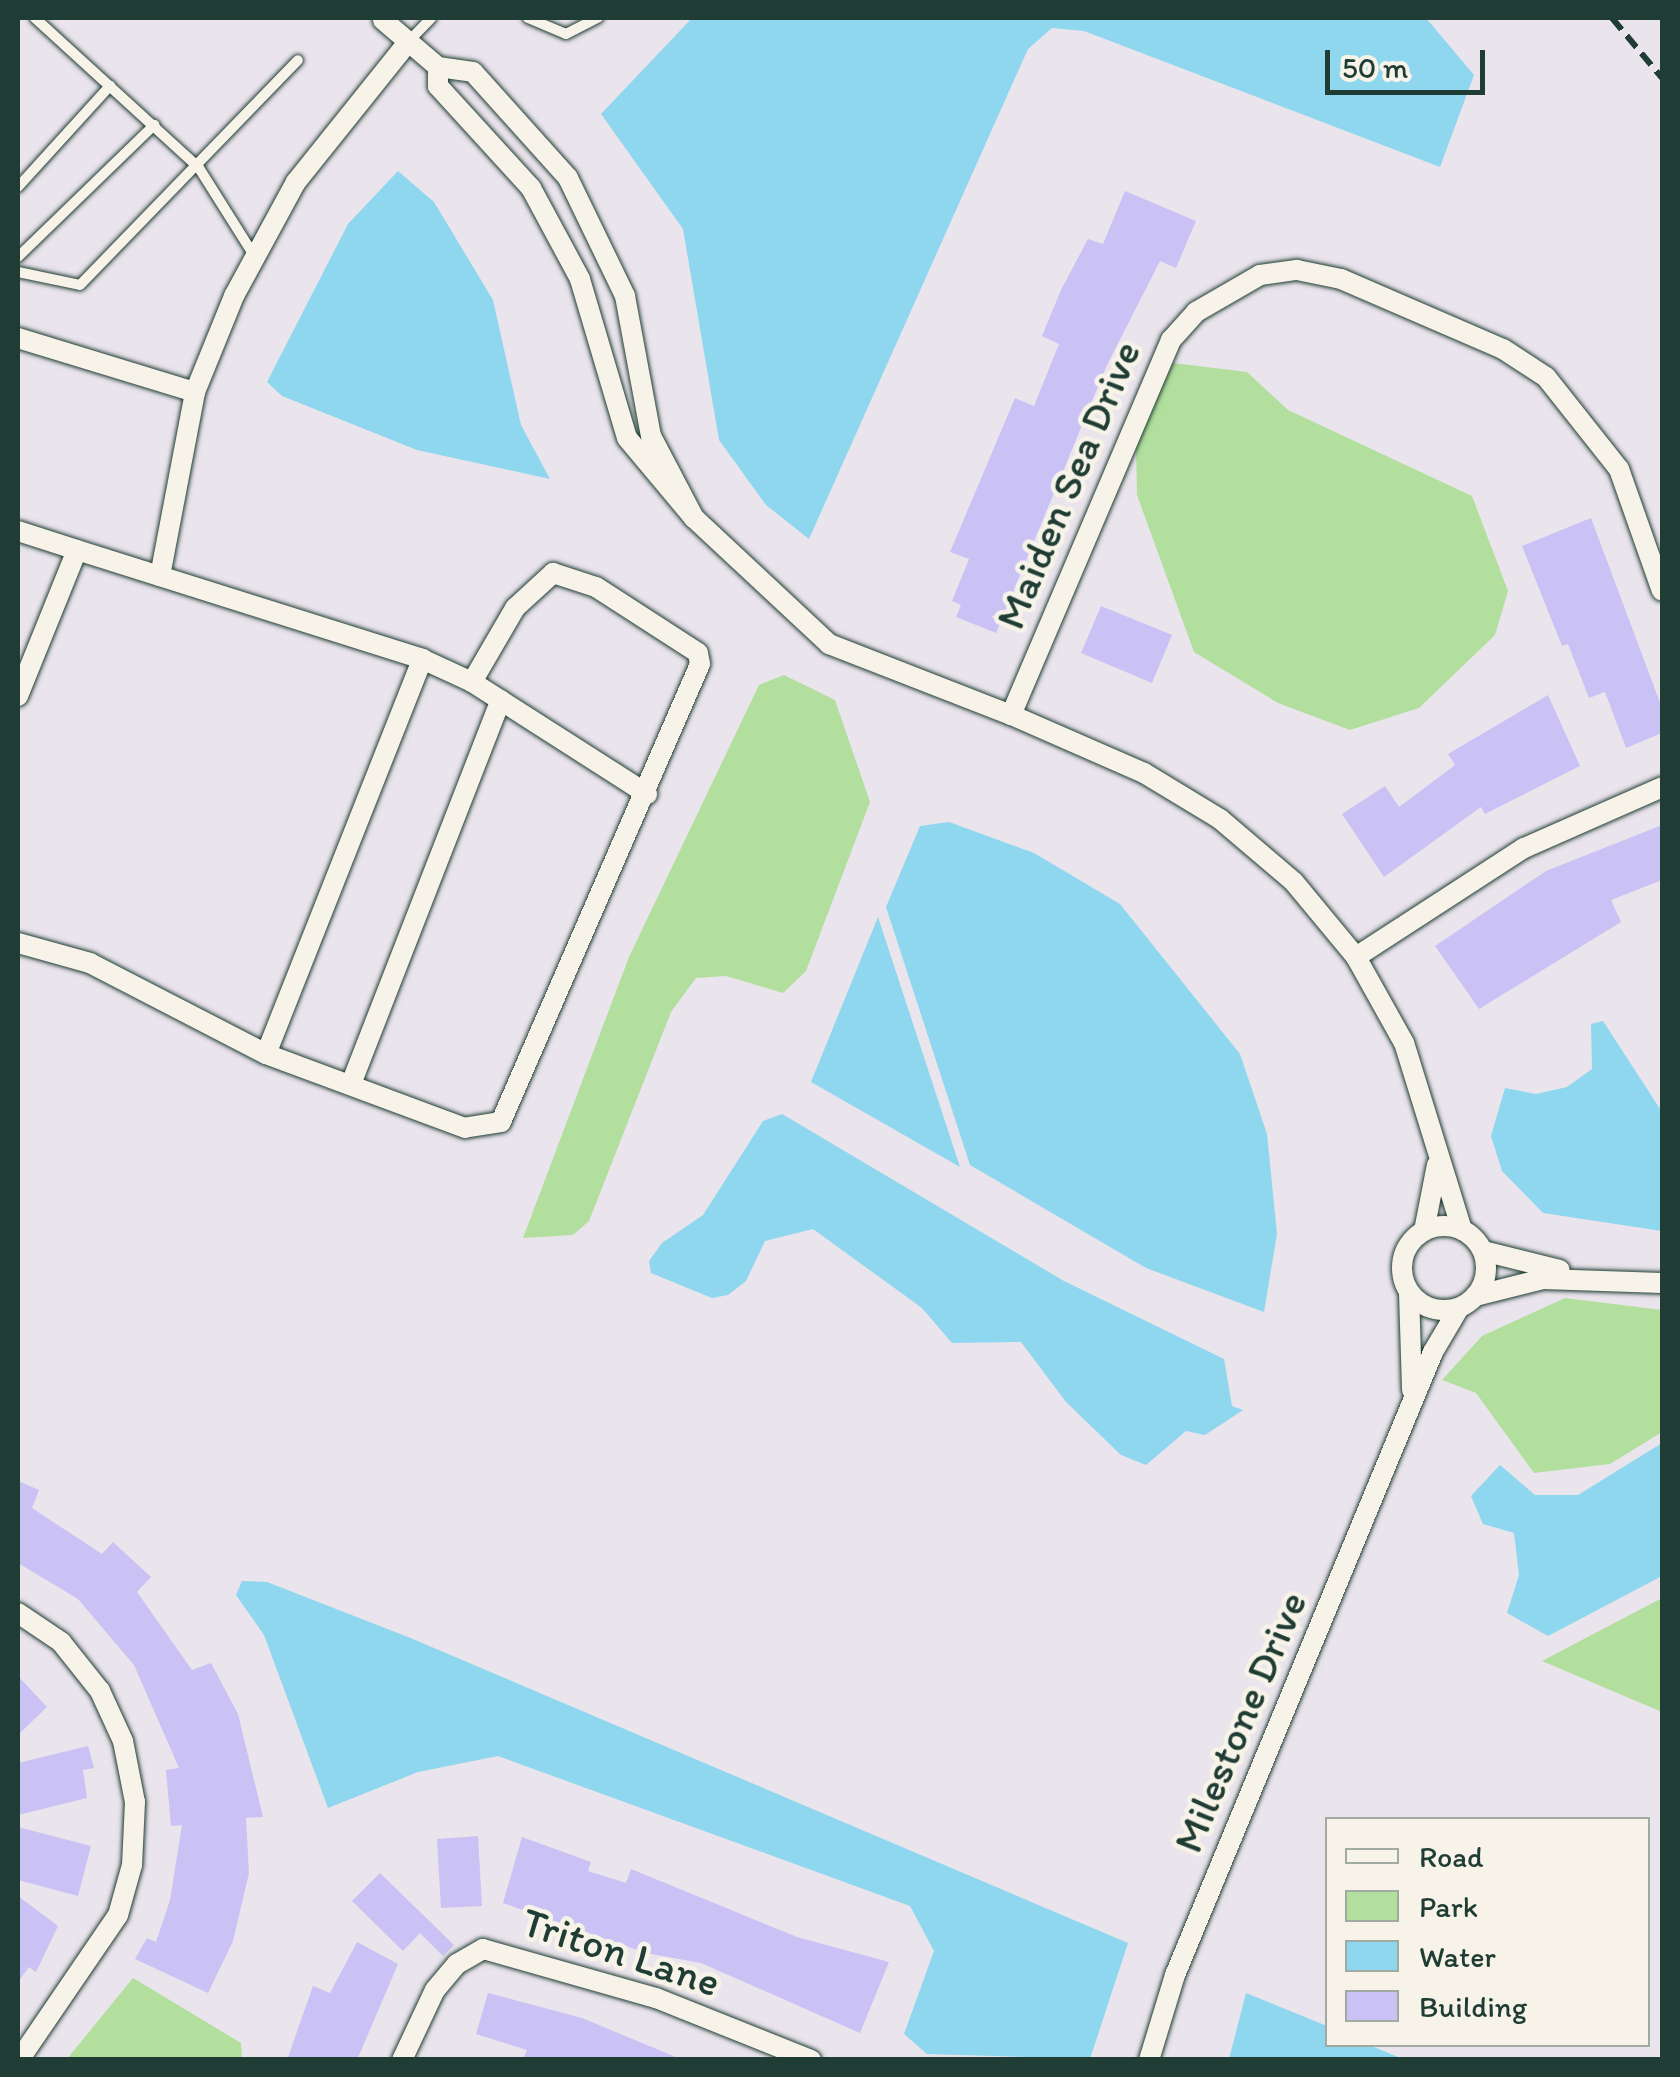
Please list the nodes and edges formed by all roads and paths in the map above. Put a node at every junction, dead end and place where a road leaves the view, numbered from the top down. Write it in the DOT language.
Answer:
graph roads {
  1 [pos="35,18"];
  2 [pos="380,18"];
  3 [pos="431,18"];
  4 [pos="528,18"];
  5 [pos="570,18"];
  6 [pos="598,18"];
  7 [pos="566,34"];
  8 [pos="408,42"];
  9 [pos="298,60"];
  10 [pos="438,67"];
  11 [pos="110,86"];
  12 [pos="154,125"];
  13 [pos="199,168"];
  14 [pos="18,187"];
  15 [pos="18,257"];
  16 [pos="255,257"];
  17 [pos="18,272"];
  18 [pos="18,338"];
  19 [pos="195,392"];
  20 [pos="694,518"];
  21 [pos="18,531"];
  22 [pos="77,550"];
  23 [pos="160,576"];
  24 [pos="1662,591"];
  25 [pos="422,659"];
  26 [pos="472,682"];
  27 [pos="18,696"];
  28 [pos="501,700"];
  29 [pos="1011,715"];
  30 [pos="1662,787"];
  31 [pos="647,794"];
  32 [pos="18,943"];
  33 [pos="1356,957"];
  34 [pos="266,1054"];
  35 [pos="351,1084"];
  36 [pos="1438,1158"];
  37 [pos="1462,1230"];
  38 [pos="1424,1231"];
  39 [pos="1483,1251"];
  40 [pos="1596,1277"];
  41 [pos="1662,1284"];
  42 [pos="1409,1293"];
  43 [pos="1467,1302"];
  44 [pos="1408,1417"];
  45 [pos="18,1613"];
  46 [pos="19,2060"];
  47 [pos="402,2060"];
  48 [pos="811,2060"];
  49 [pos="1148,2060"];
  1 -- 11 [label="lane"];
  2 -- 8 [label="street"];
  3 -- 8 [label="lane"];
  4 -- 7 [label="lane"];
  5 -- 7 [label="lane"];
  6 -- 7 [label="lane"];
  8 -- 10 [label="street"];
  8 -- 16 [label="street"];
  9 -- 13 [label="lane"];
  10 -- 20 [label="street"];
  10 -- 20 [label="street"];
  11 -- 12 [label="lane"];
  11 -- 14 [label="lane"];
  12 -- 13 [label="lane"];
  12 -- 15 [label="lane"];
  13 -- 16 [label="lane"];
  13 -- 17 [label="lane"];
  16 -- 19 [label="street"];
  18 -- 19 [label="street"];
  19 -- 23 [label="street"];
  20 -- 29 [label="street"];
  21 -- 22 [label="street"];
  22 -- 23 [label="street"];
  22 -- 27 [label="street"];
  23 -- 25 [label="street"];
  24 -- 29 [label="street, Maiden Sea Drive"];
  25 -- 26 [label="street"];
  25 -- 34 [label="street"];
  26 -- 28 [label="street"];
  26 -- 31 [label="street"];
  28 -- 31 [label="street"];
  28 -- 35 [label="street"];
  29 -- 33 [label="street"];
  30 -- 33 [label="street"];
  31 -- 35 [label="street"];
  32 -- 34 [label="street"];
  33 -- 36 [label="street"];
  34 -- 35 [label="street"];
  36 -- 37 [label="street"];
  36 -- 38 [label="street, Milestone Drive"];
  37 -- 38 [label="street"];
  37 -- 39 [label="street"];
  38 -- 42 [label="street, Milestone Drive"];
  39 -- 40 [label="street"];
  39 -- 43 [label="street, Milestone Drive"];
  40 -- 41 [label="street"];
  40 -- 43 [label="street"];
  42 -- 43 [label="street"];
  42 -- 44 [label="street, Milestone Drive"];
  43 -- 44 [label="street, Milestone Drive"];
  44 -- 49 [label="street, Milestone Drive"];
  45 -- 46 [label="street"];
  47 -- 48 [label="street, Triton Lane"];
}
